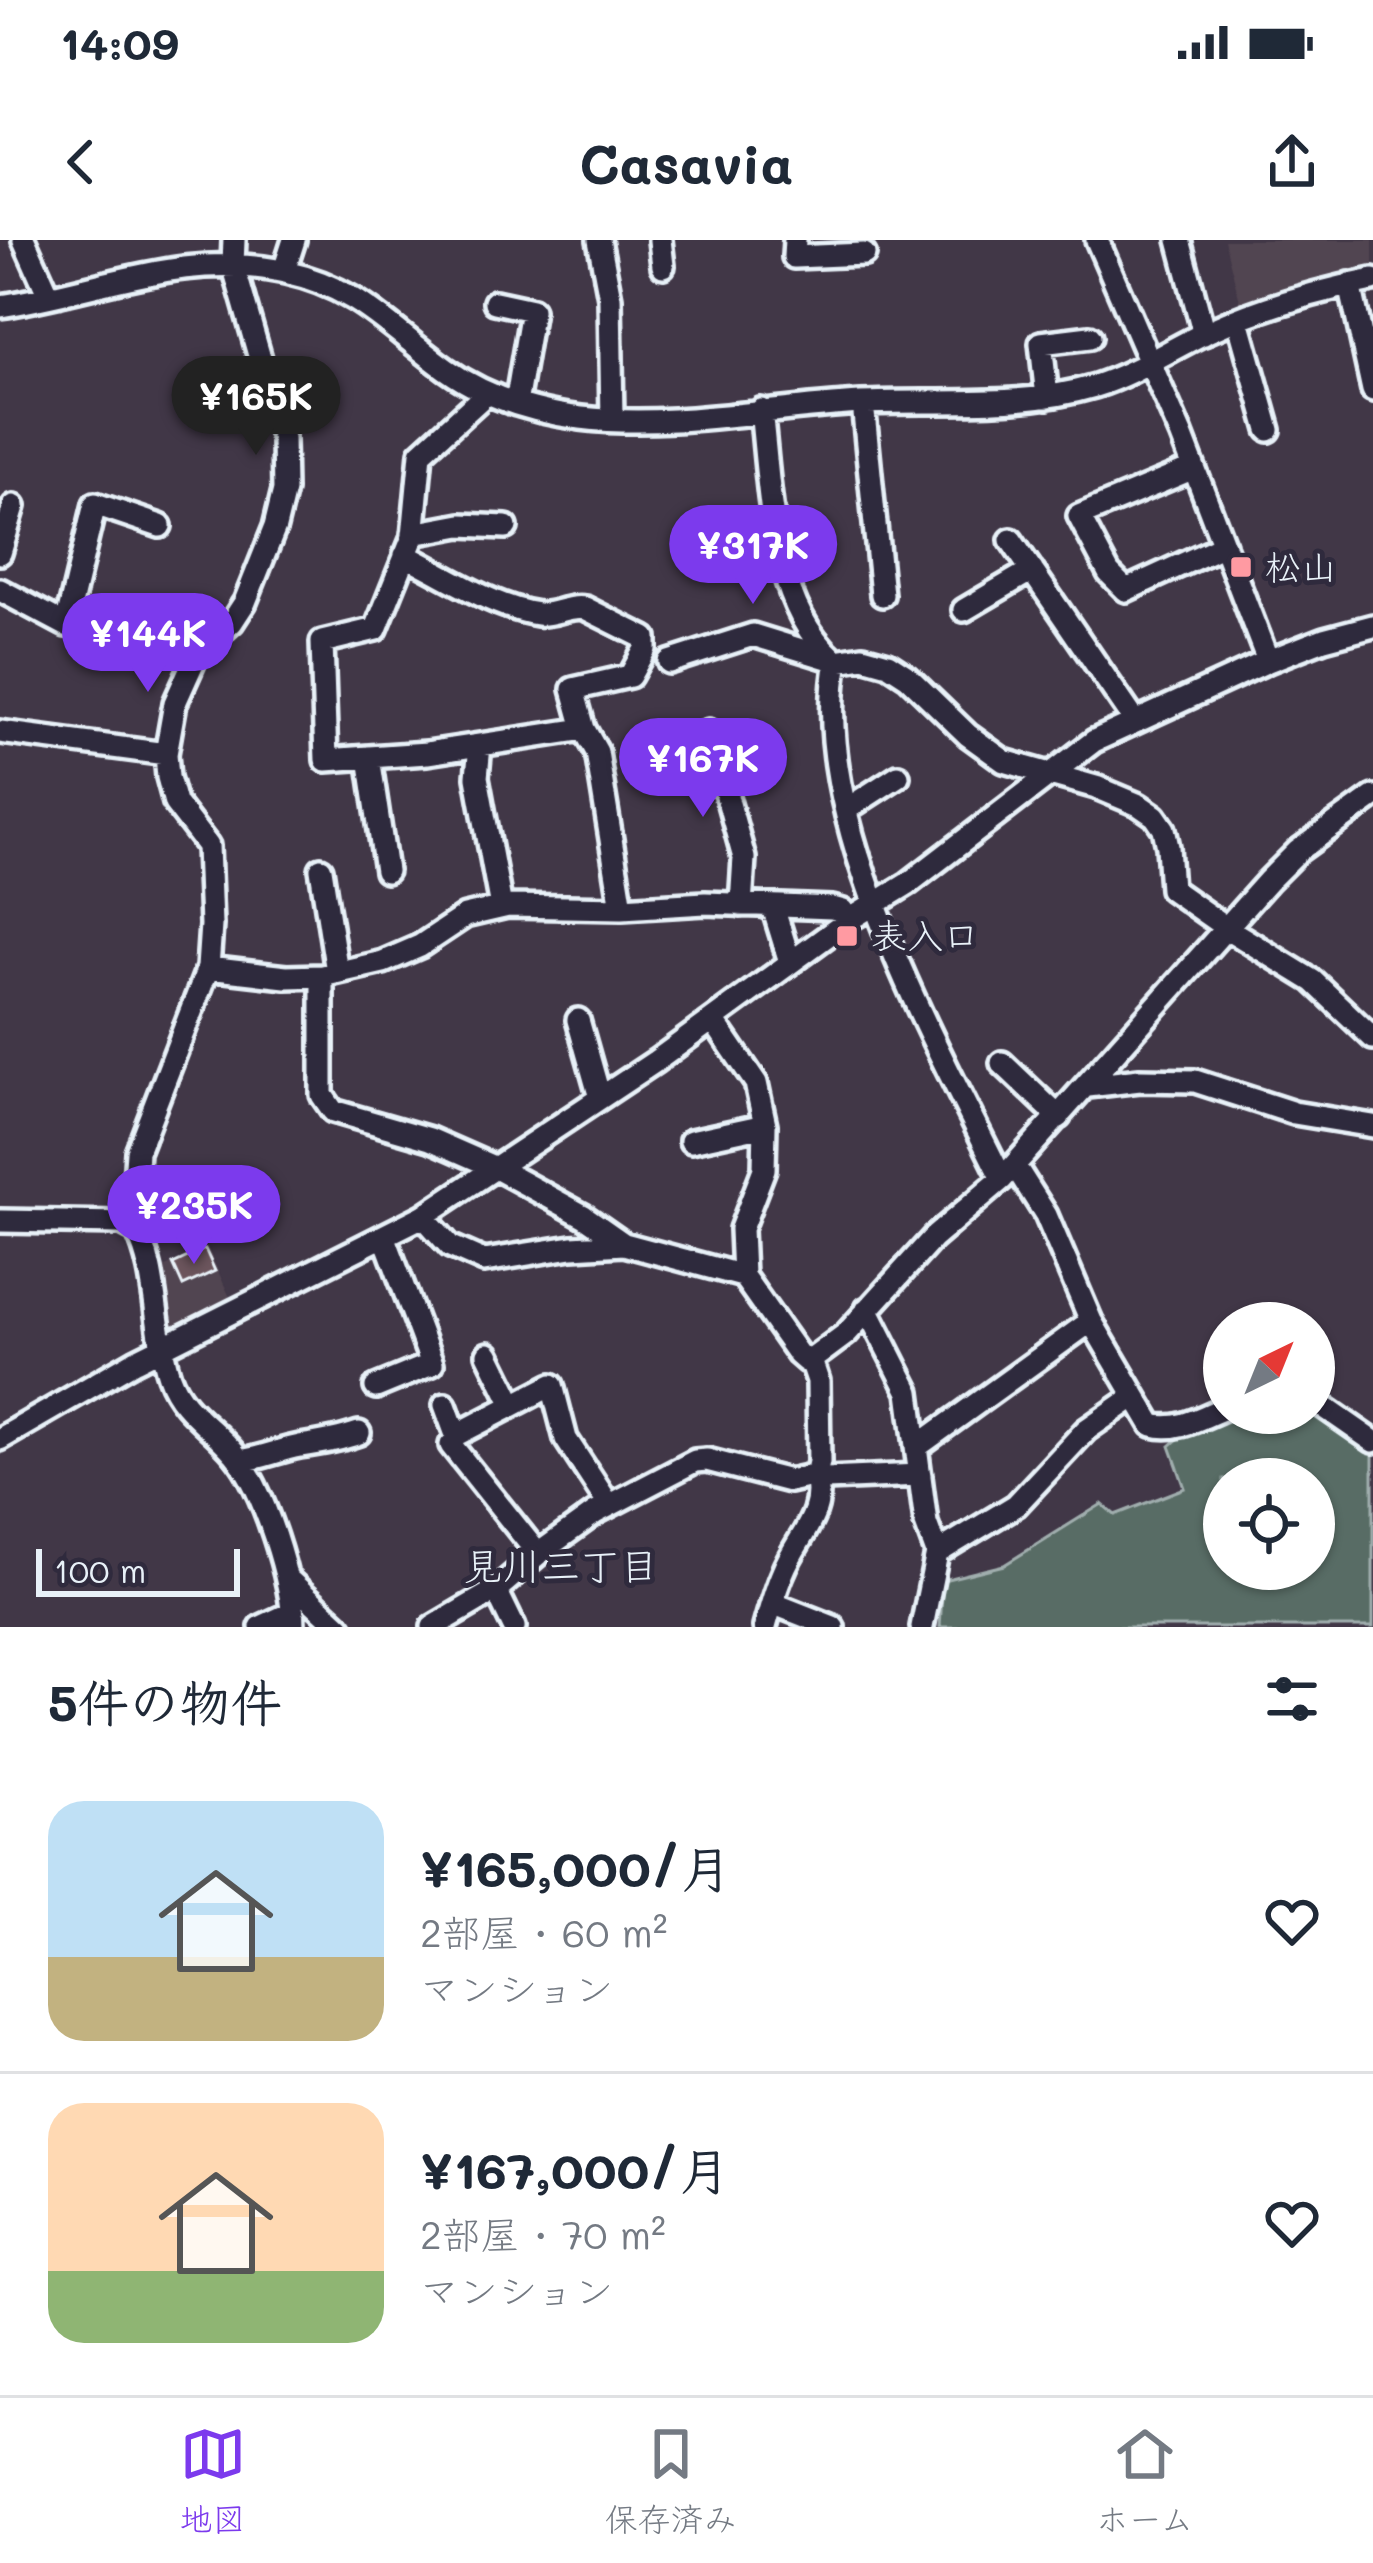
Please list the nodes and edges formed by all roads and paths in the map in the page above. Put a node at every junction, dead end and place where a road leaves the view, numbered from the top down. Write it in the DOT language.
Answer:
graph roads {
  1 [pos="24,240"];
  2 [pos="234,240"];
  3 [pos="294,240"];
  4 [pos="599,240"];
  5 [pos="661,240"];
  6 [pos="795,240"];
  7 [pos="1097,240"];
  8 [pos="1179,240"];
  9 [pos="864,254"];
  10 [pos="233,264"];
  11 [pos="663,266"];
  12 [pos="284,271"];
  13 [pos="1362,282"];
  14 [pos="49,296"];
  15 [pos="495,302"];
  16 [pos="0,306"];
  17 [pos="1238,320"];
  18 [pos="1204,334"];
  19 [pos="1090,337"];
  20 [pos="1370,360"];
  21 [pos="1149,365"];
  22 [pos="1373,390"];
  23 [pos="487,393"];
  24 [pos="1047,398"];
  25 [pos="863,403"];
  26 [pos="516,404"];
  27 [pos="760,410"];
  28 [pos="612,419"];
  29 [pos="1269,430"];
  30 [pos="1194,468"];
  31 [pos="14,506"];
  32 [pos="160,526"];
  33 [pos="506,527"];
  34 [pos="1011,540"];
  35 [pos="409,545"];
  36 [pos="1223,545"];
  37 [pos="0,553"];
  38 [pos="1032,570"];
  39 [pos="0,590"];
  40 [pos="882,595"];
  41 [pos="964,610"];
  42 [pos="67,625"];
  43 [pos="1373,626"];
  44 [pos="197,654"];
  45 [pos="837,661"];
  46 [pos="1268,661"];
  47 [pos="669,662"];
  48 [pos="1135,721"];
  49 [pos="584,729"];
  50 [pos="709,730"];
  51 [pos="0,732"];
  52 [pos="480,745"];
  53 [pos="166,754"];
  54 [pos="369,757"];
  55 [pos="898,776"];
  56 [pos="1049,777"];
  57 [pos="1373,797"];
  58 [pos="847,809"];
  59 [pos="321,869"];
  60 [pos="386,871"];
  61 [pos="875,903"];
  62 [pos="741,905"];
  63 [pos="501,907"];
  64 [pos="773,907"];
  65 [pos="622,908"];
  66 [pos="849,920"];
  67 [pos="1228,929"];
  68 [pos="790,962"];
  69 [pos="208,968"];
  70 [pos="330,974"];
  71 [pos="578,1020"];
  72 [pos="713,1020"];
  73 [pos="1373,1038"];
  74 [pos="1002,1063"];
  75 [pos="1088,1086"];
  76 [pos="600,1098"];
  77 [pos="1059,1118"];
  78 [pos="765,1125"];
  79 [pos="1373,1126"];
  80 [pos="691,1141"];
  81 [pos="496,1168"];
  82 [pos="1008,1172"];
  83 [pos="423,1216"];
  84 [pos="0,1221"];
  85 [pos="132,1226"];
  86 [pos="385,1238"];
  87 [pos="624,1244"];
  88 [pos="743,1276"];
  89 [pos="867,1310"];
  90 [pos="1091,1321"];
  91 [pos="162,1347"];
  92 [pos="488,1354"];
  93 [pos="812,1360"];
  94 [pos="376,1388"];
  95 [pos="1135,1396"];
  96 [pos="445,1405"];
  97 [pos="513,1405"];
  98 [pos="1335,1415"];
  99 [pos="1203,1417"];
  100 [pos="359,1433"];
  101 [pos="0,1439"];
  102 [pos="1373,1441"];
  103 [pos="451,1445"];
  104 [pos="918,1446"];
  105 [pos="240,1461"];
  106 [pos="816,1475"];
  107 [pos="920,1475"];
  108 [pos="609,1505"];
  109 [pos="938,1553"];
  110 [pos="538,1554"];
  111 [pos="289,1580"];
  112 [pos="496,1590"];
  113 [pos="772,1603"];
  114 [pos="293,1620"];
  115 [pos="925,1624"];
  116 [pos="261,1627"];
  117 [pos="340,1627"];
  118 [pos="433,1627"];
  119 [pos="514,1627"];
  120 [pos="765,1627"];
  121 [pos="833,1627"];
  1 -- 14 [label="street"];
  2 -- 10 [label="street"];
  3 -- 12 [label="street"];
  4 -- 28 [label="street"];
  5 -- 11 [label="street"];
  6 -- 9 [label="street"];
  7 -- 21 [label="street"];
  8 -- 18 [label="street"];
  10 -- 12 [label="street"];
  10 -- 14 [label="street"];
  10 -- 44 [label="street"];
  12 -- 23 [label="street"];
  13 -- 17 [label="street"];
  13 -- 20 [label="street"];
  14 -- 16 [label="street"];
  15 -- 26 [label="street"];
  17 -- 18 [label="street"];
  17 -- 29 [label="street"];
  18 -- 21 [label="street"];
  19 -- 24 [label="street"];
  20 -- 22 [label="street"];
  21 -- 24 [label="street"];
  21 -- 30 [label="street"];
  23 -- 26 [label="street"];
  23 -- 35 [label="street"];
  24 -- 25 [label="street"];
  25 -- 27 [label="street"];
  25 -- 40 [label="street"];
  26 -- 28 [label="street"];
  27 -- 28 [label="street"];
  27 -- 45 [label="street"];
  30 -- 36 [label="street"];
  30 -- 36 [label="street"];
  31 -- 37 [label="street"];
  32 -- 42 [label="street"];
  33 -- 35 [label="street"];
  34 -- 38 [label="street"];
  35 -- 49 [label="street"];
  35 -- 54 [label="street"];
  36 -- 46 [label="street"];
  38 -- 41 [label="street"];
  38 -- 48 [label="street"];
  39 -- 42 [label="street"];
  42 -- 44 [label="street"];
  43 -- 46 [label="street"];
  44 -- 53 [label="street"];
  45 -- 47 [label="street"];
  45 -- 56 [label="street"];
  45 -- 58 [label="street"];
  46 -- 48 [label="street"];
  48 -- 56 [label="street"];
  49 -- 52 [label="street"];
  49 -- 65 [label="street"];
  50 -- 62 [label="street"];
  51 -- 53 [label="street"];
  52 -- 54 [label="street"];
  52 -- 63 [label="street"];
  53 -- 69 [label="street"];
  54 -- 60 [label="street"];
  55 -- 58 [label="street"];
  56 -- 61 [label="street"];
  56 -- 67 [label="street"];
  57 -- 67 [label="street"];
  58 -- 61 [label="street"];
  59 -- 70 [label="street"];
  61 -- 66 [label="street"];
  61 -- 82 [label="street"];
  62 -- 64 [label="street"];
  62 -- 65 [label="street"];
  63 -- 65 [label="street"];
  63 -- 70 [label="street"];
  64 -- 66 [label="street"];
  64 -- 68 [label="street"];
  66 -- 68 [label="street"];
  67 -- 73 [label="street"];
  67 -- 75 [label="street"];
  68 -- 72 [label="street"];
  69 -- 70 [label="street"];
  69 -- 85 [label="street"];
  70 -- 81 [label="street"];
  71 -- 76 [label="street"];
  72 -- 76 [label="street"];
  72 -- 78 [label="street"];
  74 -- 77 [label="street"];
  75 -- 77 [label="street"];
  75 -- 79 [label="street"];
  76 -- 81 [label="street"];
  77 -- 82 [label="street"];
  78 -- 80 [label="street"];
  78 -- 88 [label="street"];
  81 -- 83 [label="street"];
  81 -- 87 [label="street"];
  82 -- 89 [label="street"];
  82 -- 90 [label="street"];
  83 -- 86 [label="street"];
  83 -- 87 [label="street"];
  84 -- 85 [label="street"];
  85 -- 91 [label="street"];
  86 -- 91 [label="street"];
  86 -- 94 [label="street"];
  87 -- 88 [label="street"];
  88 -- 93 [label="street"];
  89 -- 93 [label="street"];
  89 -- 104 [label="street"];
  90 -- 95 [label="street"];
  90 -- 104 [label="street"];
  91 -- 101 [label="street"];
  91 -- 105 [label="street"];
  92 -- 97 [label="street"];
  93 -- 106 [label="street"];
  95 -- 99 [label="street"];
  95 -- 109 [label="street"];
  96 -- 97 [label="street"];
  97 -- 108 [label="street"];
  98 -- 102 [label="street"];
  100 -- 105 [label="street"];
  103 -- 110 [label="street"];
  104 -- 107 [label="street"];
  105 -- 111 [label="street"];
  106 -- 107 [label="street"];
  106 -- 108 [label="street"];
  106 -- 113 [label="street"];
  107 -- 109 [label="street"];
  108 -- 110 [label="street"];
  109 -- 115 [label="street"];
  110 -- 112 [label="street"];
  111 -- 114 [label="street"];
  111 -- 117 [label="street"];
  112 -- 118 [label="street"];
  112 -- 119 [label="street"];
  113 -- 120 [label="street"];
  113 -- 121 [label="street"];
  114 -- 116 [label="street"];
}
